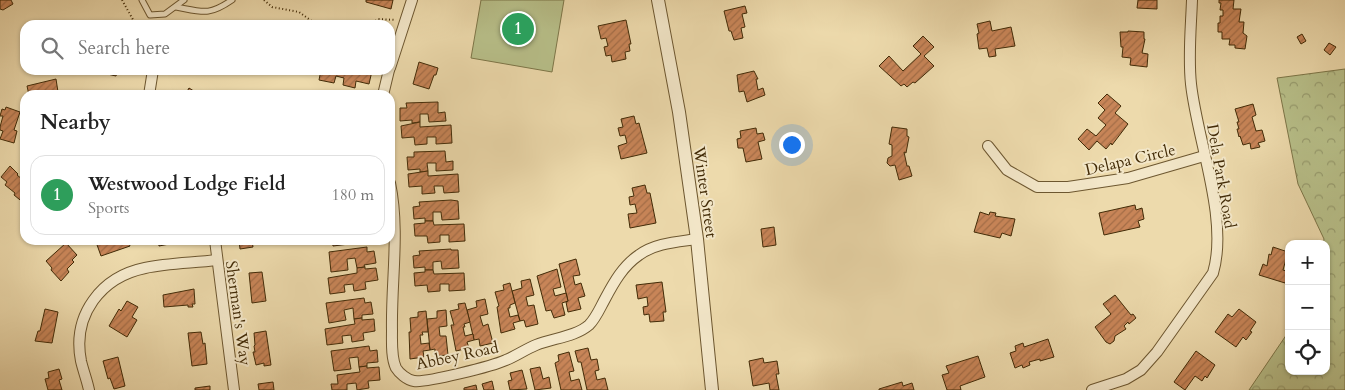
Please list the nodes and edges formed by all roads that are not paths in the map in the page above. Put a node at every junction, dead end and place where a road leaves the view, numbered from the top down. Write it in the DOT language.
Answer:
graph roads {
  1 [pos="142,0"];
  2 [pos="184,0"];
  3 [pos="232,0"];
  4 [pos="412,0"];
  5 [pos="658,0"];
  6 [pos="1192,0"];
  7 [pos="176,7"];
  8 [pos="395,54"];
  9 [pos="152,75"];
  10 [pos="388,75"];
  11 [pos="150,90"];
  12 [pos="384,90"];
  13 [pos="988,146"];
  14 [pos="1204,156"];
  15 [pos="697,240"];
  16 [pos="216,245"];
  17 [pos="395,245"];
  18 [pos="217,260"];
  19 [pos="89,390"];
  20 [pos="234,390"];
  21 [pos="712,390"];
  22 [pos="1092,390"];
  1 -- 7 [label="lane"];
  2 -- 7 [label="lane"];
  3 -- 7 [label="lane"];
  4 -- 8 [label="street"];
  5 -- 15 [label="street, Winter Street"];
  6 -- 14 [label="street, Dela Park Road"];
  9 -- 11 [label="street"];
  10 -- 12 [label="street"];
  13 -- 14 [label="street, Delapa Circle"];
  14 -- 22 [label="street, Dela Park Road"];
  15 -- 17 [label="street, Abbey Road"];
  15 -- 21 [label="street, Winter Street"];
  16 -- 18 [label="street, Sherman's Way"];
  18 -- 19 [label="street"];
  18 -- 20 [label="street, Sherman's Way"];
}
